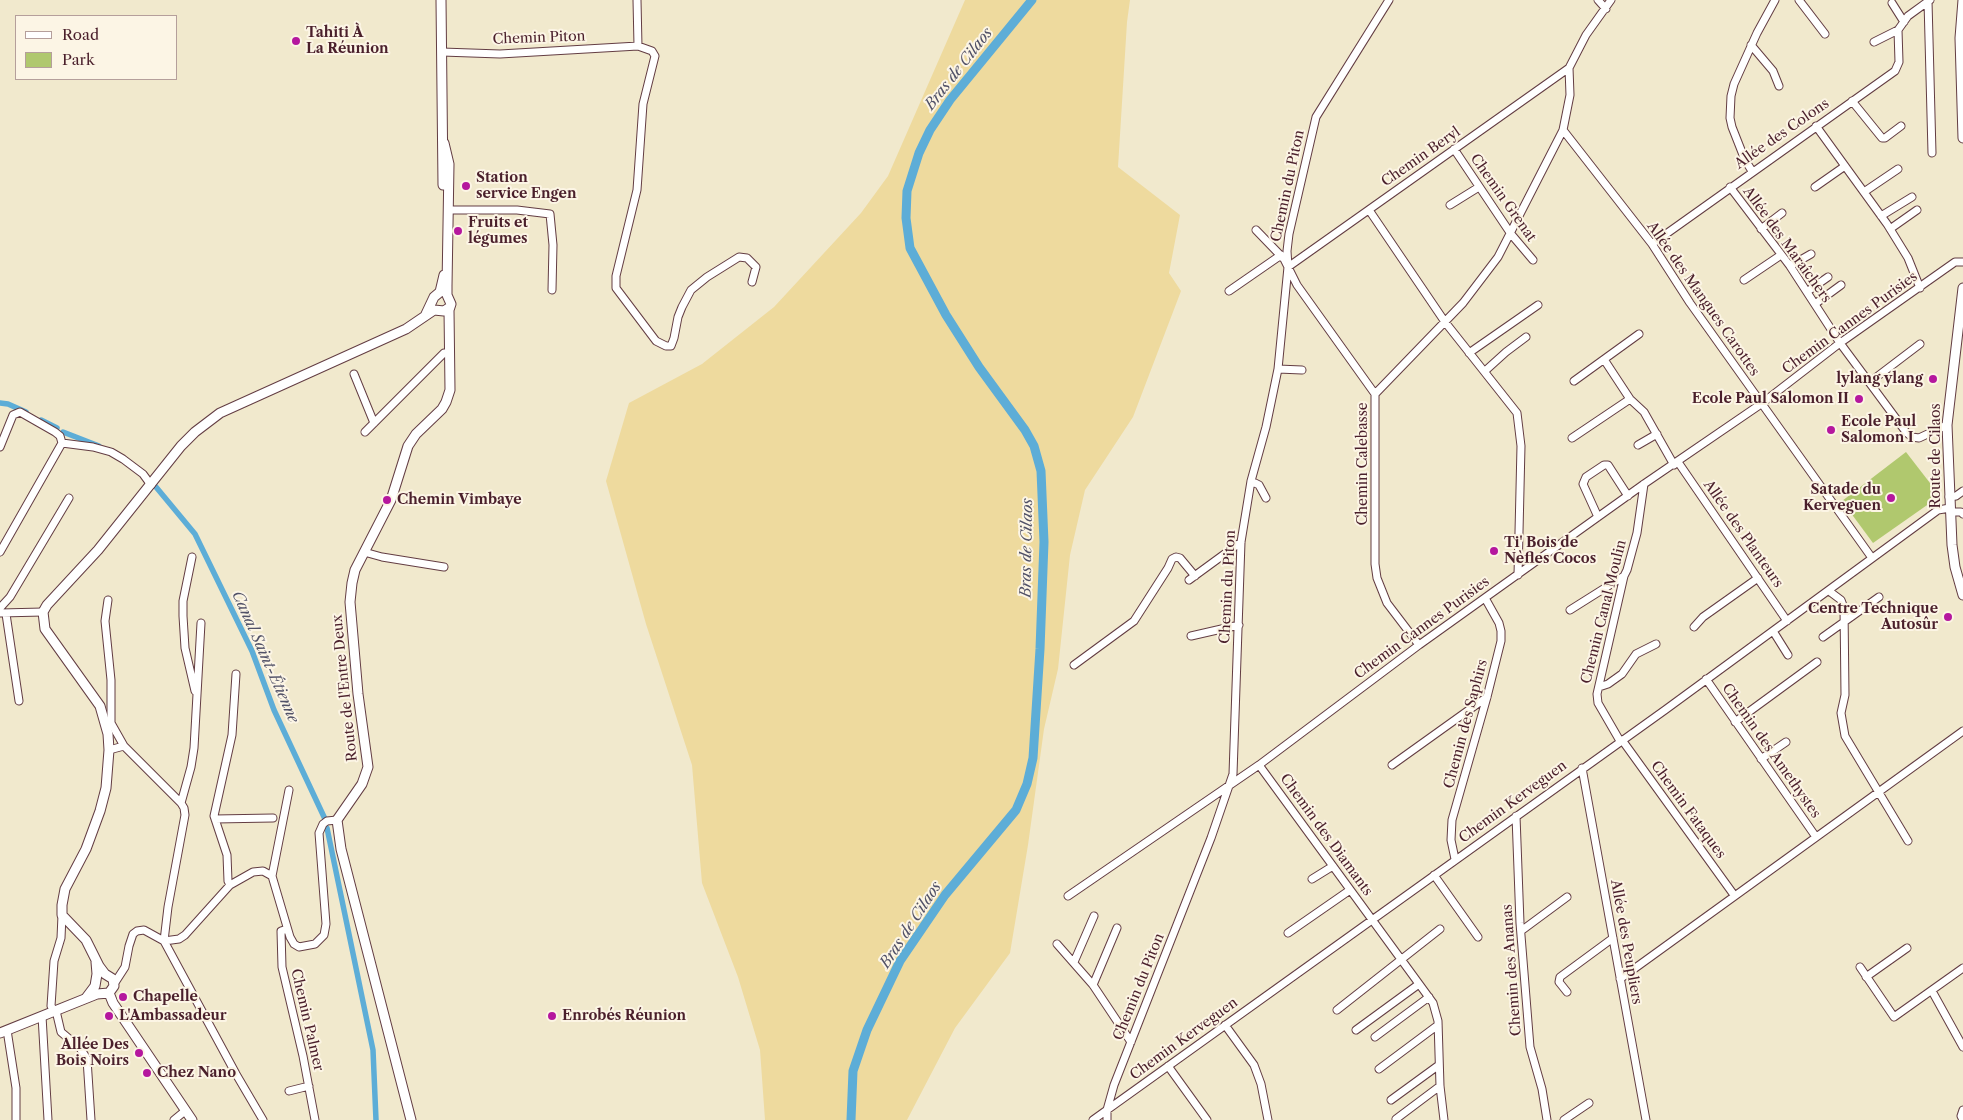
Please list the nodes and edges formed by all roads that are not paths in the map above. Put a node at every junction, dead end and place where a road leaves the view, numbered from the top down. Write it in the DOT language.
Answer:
graph roads {
  1 [pos="441,0"];
  2 [pos="637,0"];
  3 [pos="1389,0"];
  4 [pos="1598,0"];
  5 [pos="1611,0"];
  6 [pos="1775,0"];
  7 [pos="1799,0"];
  8 [pos="1963,0"];
  9 [pos="1929,1"];
  10 [pos="1892,3"];
  11 [pos="1606,9"];
  12 [pos="1904,22"];
  13 [pos="1898,30"];
  14 [pos="1825,34"];
  15 [pos="1874,42"];
  16 [pos="1751,45"];
  17 [pos="638,46"];
  18 [pos="442,52"];
  19 [pos="1569,68"];
  20 [pos="1779,86"];
  21 [pos="1852,101"];
  22 [pos="1816,126"];
  23 [pos="1901,126"];
  24 [pos="1563,130"];
  25 [pos="1963,138"];
  26 [pos="444,143"];
  27 [pos="1454,149"];
  28 [pos="1932,153"];
  29 [pos="1845,166"];
  30 [pos="1898,169"];
  31 [pos="1752,171"];
  32 [pos="1479,187"];
  33 [pos="1730,187"];
  34 [pos="1815,187"];
  35 [pos="1864,192"];
  36 [pos="1912,197"];
  37 [pos="1450,205"];
  38 [pos="449,210"];
  39 [pos="1369,210"];
  40 [pos="1917,210"];
  41 [pos="1782,213"];
  42 [pos="1882,216"];
  43 [pos="1761,229"];
  44 [pos="1890,229"];
  45 [pos="1256,230"];
  46 [pos="1511,234"];
  47 [pos="1652,244"];
  48 [pos="1811,254"];
  49 [pos="1281,255"];
  50 [pos="1781,255"];
  51 [pos="1533,260"];
  52 [pos="1963,262"];
  53 [pos="1288,266"];
  54 [pos="1790,266"];
  55 [pos="1828,277"];
  56 [pos="1744,280"];
  57 [pos="752,282"];
  58 [pos="1841,285"];
  59 [pos="1920,288"];
  60 [pos="1963,288"];
  61 [pos="552,290"];
  62 [pos="1229,291"];
  63 [pos="1808,291"];
  64 [pos="443,295"];
  65 [pos="1538,304"];
  66 [pos="1815,304"];
  67 [pos="440,308"];
  68 [pos="1445,322"];
  69 [pos="1960,333"];
  70 [pos="1639,334"];
  71 [pos="1526,337"];
  72 [pos="1840,343"];
  73 [pos="1920,344"];
  74 [pos="450,352"];
  75 [pos="1469,353"];
  76 [pos="1605,361"];
  77 [pos="1278,369"];
  78 [pos="1302,370"];
  79 [pos="1484,371"];
  80 [pos="354,374"];
  81 [pos="1574,381"];
  82 [pos="1870,382"];
  83 [pos="1375,394"];
  84 [pos="1630,398"];
  85 [pos="1761,404"];
  86 [pos="374,423"];
  87 [pos="1947,425"];
  88 [pos="365,432"];
  89 [pos="1656,434"];
  90 [pos="1572,438"];
  91 [pos="62,442"];
  92 [pos="1638,445"];
  93 [pos="0,447"];
  94 [pos="1676,463"];
  95 [pos="1251,481"];
  96 [pos="1644,484"];
  97 [pos="151,485"];
  98 [pos="1963,491"];
  99 [pos="1628,496"];
  100 [pos="1949,497"];
  101 [pos="70,498"];
  102 [pos="1266,498"];
  103 [pos="1950,510"];
  104 [pos="1963,514"];
  105 [pos="1598,517"];
  106 [pos="1241,542"];
  107 [pos="0,552"];
  108 [pos="364,552"];
  109 [pos="192,557"];
  110 [pos="1872,558"];
  111 [pos="444,567"];
  112 [pos="1518,575"];
  113 [pos="1624,576"];
  114 [pos="1758,578"];
  115 [pos="1829,591"];
  116 [pos="1963,594"];
  117 [pos="1879,597"];
  118 [pos="1485,598"];
  119 [pos="108,600"];
  120 [pos="0,608"];
  121 [pos="1570,610"];
  122 [pos="43,612"];
  123 [pos="3,614"];
  124 [pos="1787,621"];
  125 [pos="1844,622"];
  126 [pos="201,623"];
  127 [pos="1239,625"];
  128 [pos="1694,627"];
  129 [pos="1773,631"];
  130 [pos="1191,636"];
  131 [pos="1823,637"];
  132 [pos="1656,644"];
  133 [pos="1419,645"];
  134 [pos="1788,655"];
  135 [pos="1817,662"];
  136 [pos="1074,665"];
  137 [pos="236,674"];
  138 [pos="1706,679"];
  139 [pos="1599,686"];
  140 [pos="1487,698"];
  141 [pos="197,700"];
  142 [pos="19,701"];
  143 [pos="1735,722"];
  144 [pos="1963,731"];
  145 [pos="1621,740"];
  146 [pos="1786,742"];
  147 [pos="124,746"];
  148 [pos="109,750"];
  149 [pos="1760,759"];
  150 [pos="1259,765"];
  151 [pos="1392,765"];
  152 [pos="1582,768"];
  153 [pos="1231,784"];
  154 [pos="289,790"];
  155 [pos="1878,793"];
  156 [pos="181,803"];
  157 [pos="1516,816"];
  158 [pos="272,818"];
  159 [pos="215,819"];
  160 [pos="337,820"];
  161 [pos="1816,837"];
  162 [pos="1908,841"];
  163 [pos="1455,859"];
  164 [pos="1333,866"];
  165 [pos="1434,875"];
  166 [pos="272,876"];
  167 [pos="1312,879"];
  168 [pos="230,885"];
  169 [pos="1350,890"];
  170 [pos="1734,895"];
  171 [pos="1068,896"];
  172 [pos="1567,897"];
  173 [pos="62,915"];
  174 [pos="1094,916"];
  175 [pos="1372,919"];
  176 [pos="1117,928"];
  177 [pos="287,929"];
  178 [pos="1440,929"];
  179 [pos="1521,931"];
  180 [pos="1288,933"];
  181 [pos="1478,937"];
  182 [pos="1613,938"];
  183 [pos="164,941"];
  184 [pos="1057,944"];
  185 [pos="1907,948"];
  186 [pos="1402,959"];
  187 [pos="1074,962"];
  188 [pos="1860,967"];
  189 [pos="1963,968"];
  190 [pos="1866,976"];
  191 [pos="1620,979"];
  192 [pos="105,983"];
  193 [pos="1420,984"];
  194 [pos="1094,986"];
  195 [pos="1932,991"];
  196 [pos="1567,992"];
  197 [pos="1429,997"];
  198 [pos="1337,1010"];
  199 [pos="55,1011"];
  200 [pos="42,1016"];
  201 [pos="1438,1025"];
  202 [pos="1225,1026"];
  203 [pos="1356,1030"];
  204 [pos="4,1031"];
  205 [pos="1375,1036"];
  206 [pos="1131,1042"];
  207 [pos="1963,1047"];
  208 [pos="1439,1065"];
  209 [pos="1168,1066"];
  210 [pos="1379,1069"];
  211 [pos="309,1086"];
  212 [pos="1440,1086"];
  213 [pos="289,1091"];
  214 [pos="1391,1100"];
  215 [pos="1588,1103"];
  216 [pos="1107,1110"];
  217 [pos="1963,1110"];
  218 [pos="185,1111"];
  219 [pos="1396,1119"];
  220 [pos="16,1120"];
  221 [pos="48,1120"];
  222 [pos="91,1120"];
  223 [pos="174,1120"];
  224 [pos="192,1120"];
  225 [pos="263,1120"];
  226 [pos="316,1120"];
  227 [pos="411,1120"];
  228 [pos="1092,1120"];
  229 [pos="1107,1120"];
  230 [pos="1207,1120"];
  231 [pos="1268,1120"];
  232 [pos="1444,1120"];
  233 [pos="1547,1120"];
  234 [pos="1564,1120"];
  235 [pos="1646,1120"];
  236 [pos="1963,1120"];
  1 -- 18 [label="main road"];
  2 -- 17 [label="street"];
  3 -- 53 [label="street, Chemin du Piton"];
  4 -- 11 [label="street"];
  5 -- 11 [label="street"];
  6 -- 16 [label="street"];
  7 -- 14 [label="street"];
  8 -- 25 [label="main road"];
  9 -- 12 [label="street"];
  9 -- 28 [label="street"];
  10 -- 12 [label="street"];
  11 -- 19 [label="street"];
  12 -- 13 [label="street"];
  13 -- 15 [label="street"];
  13 -- 21 [label="street, Allée des Colons"];
  16 -- 20 [label="street"];
  16 -- 31 [label="street"];
  17 -- 18 [label="street, Chemin Piton"];
  17 -- 57 [label="street"];
  18 -- 26 [label="main road"];
  19 -- 24 [label="street"];
  19 -- 27 [label="street, Chemin Beryl"];
  21 -- 22 [label="street, Allée des Colons"];
  21 -- 23 [label="street"];
  22 -- 29 [label="street"];
  22 -- 31 [label="street, Allée des Colons"];
  24 -- 46 [label="street"];
  24 -- 47 [label="street, Allée des Mangues Carottes"];
  26 -- 38 [label="main road"];
  26 -- 64 [label="main road"];
  27 -- 32 [label="street, Chemin Grenat"];
  27 -- 39 [label="street, Chemin Beryl"];
  29 -- 34 [label="street"];
  29 -- 35 [label="street"];
  30 -- 35 [label="street"];
  31 -- 33 [label="street, Allée des Colons"];
  32 -- 37 [label="street"];
  32 -- 46 [label="street, Chemin Grenat"];
  33 -- 43 [label="street, Allée des Maraîchers"];
  33 -- 47 [label="street, Allée des Colons"];
  35 -- 42 [label="street"];
  36 -- 42 [label="street"];
  38 -- 61 [label="street"];
  38 -- 64 [label="main road"];
  39 -- 53 [label="street, Chemin Beryl"];
  39 -- 68 [label="street"];
  40 -- 44 [label="street"];
  41 -- 43 [label="street"];
  42 -- 44 [label="street"];
  43 -- 50 [label="street, Allée des Maraîchers"];
  44 -- 59 [label="street"];
  45 -- 49 [label="street, Chemin Calebasse"];
  46 -- 51 [label="street, Chemin Grenat"];
  46 -- 68 [label="street"];
  47 -- 85 [label="street, Allée des Mangues Carottes"];
  48 -- 54 [label="street"];
  49 -- 53 [label="street, Chemin Calebasse"];
  49 -- 62 [label="street"];
  50 -- 54 [label="street, Allée des Maraîchers"];
  50 -- 56 [label="street"];
  52 -- 59 [label="street, Chemin Cannes Purisies"];
  53 -- 77 [label="street, Chemin du Piton"];
  53 -- 83 [label="street, Chemin Calebasse"];
  54 -- 63 [label="street, Allée des Maraîchers"];
  55 -- 63 [label="street"];
  58 -- 66 [label="street"];
  59 -- 72 [label="street, Chemin Cannes Purisies"];
  60 -- 69 [label="main road, Route de Cilaos"];
  63 -- 66 [label="street, Allée des Maraîchers"];
  64 -- 67 [label="main road"];
  64 -- 67 [label="main road, Route de l'Entre Deux"];
  65 -- 75 [label="street"];
  66 -- 72 [label="street, Allée des Maraîchers"];
  67 -- 74 [label="main road, Route de l'Entre Deux"];
  67 -- 97 [label="main road"];
  68 -- 75 [label="street"];
  68 -- 83 [label="street"];
  69 -- 87 [label="main road, Route de Cilaos"];
  70 -- 76 [label="street"];
  71 -- 79 [label="street"];
  72 -- 82 [label="street, Allée des Maraîchers"];
  72 -- 85 [label="street, Chemin Cannes Purisies"];
  73 -- 82 [label="street"];
  74 -- 86 [label="street"];
  74 -- 108 [label="main road, Route de l'Entre Deux"];
  75 -- 79 [label="street"];
  76 -- 81 [label="street"];
  76 -- 84 [label="street, Allée des Planteurs"];
  77 -- 78 [label="street"];
  77 -- 95 [label="street, Chemin du Piton"];
  79 -- 112 [label="street"];
  80 -- 86 [label="street"];
  82 -- 87 [label="street, Allée des Maraîchers"];
  83 -- 133 [label="street, Chemin Calebasse"];
  84 -- 89 [label="street, Allée des Planteurs"];
  84 -- 90 [label="street"];
  85 -- 94 [label="street, Chemin Cannes Purisies"];
  85 -- 110 [label="street, Allée des Mangues Carottes"];
  86 -- 88 [label="street"];
  87 -- 100 [label="main road, Route de Cilaos"];
  89 -- 92 [label="street"];
  89 -- 94 [label="street, Allée des Planteurs"];
  91 -- 93 [label="street"];
  91 -- 97 [label="street"];
  91 -- 107 [label="street"];
  94 -- 96 [label="street, Chemin Cannes Purisies"];
  94 -- 114 [label="street, Allée des Planteurs"];
  95 -- 102 [label="street"];
  95 -- 106 [label="street, Chemin du Piton"];
  96 -- 99 [label="street, Chemin Cannes Purisies"];
  96 -- 113 [label="street, Chemin Canal Moulin"];
  97 -- 122 [label="main road"];
  98 -- 100 [label="street"];
  99 -- 105 [label="street, Chemin Cannes Purisies"];
  99 -- 105 [label="street"];
  100 -- 103 [label="main road, Route de Cilaos"];
  101 -- 120 [label="street"];
  103 -- 104 [label="street"];
  103 -- 110 [label="street, Chemin Kerveguen"];
  103 -- 116 [label="main road, Route de Cilaos"];
  105 -- 112 [label="street, Chemin Cannes Purisies"];
  106 -- 127 [label="street, Chemin du Piton"];
  106 -- 136 [label="street"];
  108 -- 111 [label="street"];
  108 -- 160 [label="main road, Route de l'Entre Deux"];
  109 -- 141 [label="street"];
  110 -- 115 [label="street, Chemin Kerveguen"];
  112 -- 118 [label="street, Chemin Cannes Purisies"];
  113 -- 121 [label="street"];
  113 -- 139 [label="street, Chemin Canal Moulin"];
  114 -- 124 [label="street, Allée des Planteurs"];
  114 -- 128 [label="street"];
  115 -- 124 [label="street, Chemin Kerveguen"];
  115 -- 125 [label="street"];
  117 -- 125 [label="street"];
  118 -- 133 [label="street, Chemin Cannes Purisies"];
  118 -- 140 [label="street, Chemin des Saphirs"];
  119 -- 147 [label="street"];
  122 -- 123 [label="street"];
  122 -- 148 [label="main road"];
  123 -- 142 [label="street"];
  124 -- 129 [label="street, Chemin Kerveguen"];
  125 -- 131 [label="street"];
  125 -- 155 [label="street"];
  126 -- 141 [label="street"];
  127 -- 130 [label="street"];
  127 -- 153 [label="street, Chemin du Piton"];
  129 -- 134 [label="street"];
  129 -- 138 [label="street, Chemin Kerveguen"];
  132 -- 139 [label="street"];
  133 -- 150 [label="street, Chemin Cannes Purisies"];
  135 -- 143 [label="street"];
  137 -- 159 [label="street"];
  138 -- 143 [label="street, Chemin des Amethystes"];
  138 -- 145 [label="street, Chemin Kerveguen"];
  139 -- 145 [label="street, Chemin Canal Moulin"];
  140 -- 151 [label="street"];
  140 -- 163 [label="street, Chemin des Saphirs"];
  141 -- 156 [label="street"];
  143 -- 149 [label="street, Chemin des Amethystes"];
  144 -- 155 [label="street"];
  145 -- 152 [label="street, Chemin Kerveguen"];
  145 -- 170 [label="street, Chemin Fataques"];
  146 -- 149 [label="street"];
  147 -- 148 [label="street"];
  147 -- 156 [label="street"];
  148 -- 173 [label="main road"];
  149 -- 161 [label="street, Chemin des Amethystes"];
  150 -- 153 [label="street, Chemin Cannes Purisies"];
  150 -- 164 [label="street, Chemin des Diamants"];
  152 -- 157 [label="street, Chemin Kerveguen"];
  152 -- 182 [label="street, Allée des Peupliers"];
  153 -- 171 [label="street, Chemin Cannes Purisies"];
  153 -- 206 [label="street, Chemin du Piton"];
  154 -- 166 [label="street"];
  155 -- 161 [label="street"];
  155 -- 162 [label="street"];
  156 -- 183 [label="street"];
  157 -- 163 [label="street, Chemin Kerveguen"];
  157 -- 179 [label="street, Chemin des Ananas"];
  158 -- 159 [label="street"];
  159 -- 168 [label="street"];
  160 -- 177 [label="street"];
  160 -- 227 [label="main road"];
  161 -- 170 [label="street"];
  163 -- 165 [label="street, Chemin Kerveguen"];
  164 -- 167 [label="street"];
  164 -- 169 [label="street, Chemin des Diamants"];
  165 -- 175 [label="street, Chemin Kerveguen"];
  165 -- 181 [label="street"];
  166 -- 168 [label="street"];
  166 -- 177 [label="street"];
  168 -- 183 [label="street"];
  169 -- 175 [label="street, Chemin des Diamants"];
  169 -- 180 [label="street"];
  170 -- 191 [label="street"];
  172 -- 179 [label="street"];
  173 -- 192 [label="main road"];
  173 -- 199 [label="street"];
  174 -- 187 [label="street"];
  175 -- 186 [label="street, Chemin des Diamants"];
  175 -- 202 [label="street, Chemin Kerveguen"];
  176 -- 194 [label="street"];
  177 -- 211 [label="street, Chemin Palmer"];
  178 -- 186 [label="street"];
  179 -- 233 [label="street, Chemin des Ananas"];
  182 -- 191 [label="street, Allée des Peupliers"];
  182 -- 196 [label="street"];
  183 -- 192 [label="street"];
  183 -- 225 [label="street"];
  184 -- 187 [label="street"];
  185 -- 190 [label="street"];
  186 -- 193 [label="street, Chemin des Diamants"];
  186 -- 198 [label="street"];
  187 -- 194 [label="street"];
  188 -- 190 [label="street"];
  189 -- 195 [label="street"];
  190 -- 195 [label="street"];
  191 -- 235 [label="street, Allée des Peupliers"];
  192 -- 199 [label="main road"];
  192 -- 218 [label="main road"];
  193 -- 197 [label="street, Chemin des Diamants"];
  193 -- 203 [label="street"];
  194 -- 206 [label="street"];
  195 -- 207 [label="street"];
  197 -- 201 [label="street, Chemin des Diamants"];
  197 -- 205 [label="street"];
  199 -- 200 [label="main road"];
  199 -- 222 [label="street"];
  200 -- 204 [label="main road"];
  200 -- 221 [label="street"];
  201 -- 208 [label="street, Chemin des Diamants"];
  201 -- 210 [label="street"];
  202 -- 209 [label="street, Chemin Kerveguen"];
  202 -- 231 [label="street"];
  204 -- 220 [label="street"];
  206 -- 216 [label="street, Chemin du Piton"];
  208 -- 212 [label="street, Chemin des Diamants"];
  208 -- 214 [label="street"];
  209 -- 216 [label="street, Chemin Kerveguen"];
  209 -- 230 [label="street"];
  211 -- 213 [label="street"];
  211 -- 226 [label="street, Chemin Palmer"];
  212 -- 219 [label="street"];
  212 -- 232 [label="street, Chemin des Diamants"];
  215 -- 234 [label="street"];
  216 -- 228 [label="street, Chemin Kerveguen"];
  216 -- 229 [label="street, Chemin du Piton"];
  217 -- 236 [label="street"];
  218 -- 223 [label="street"];
  218 -- 224 [label="main road"];
}
